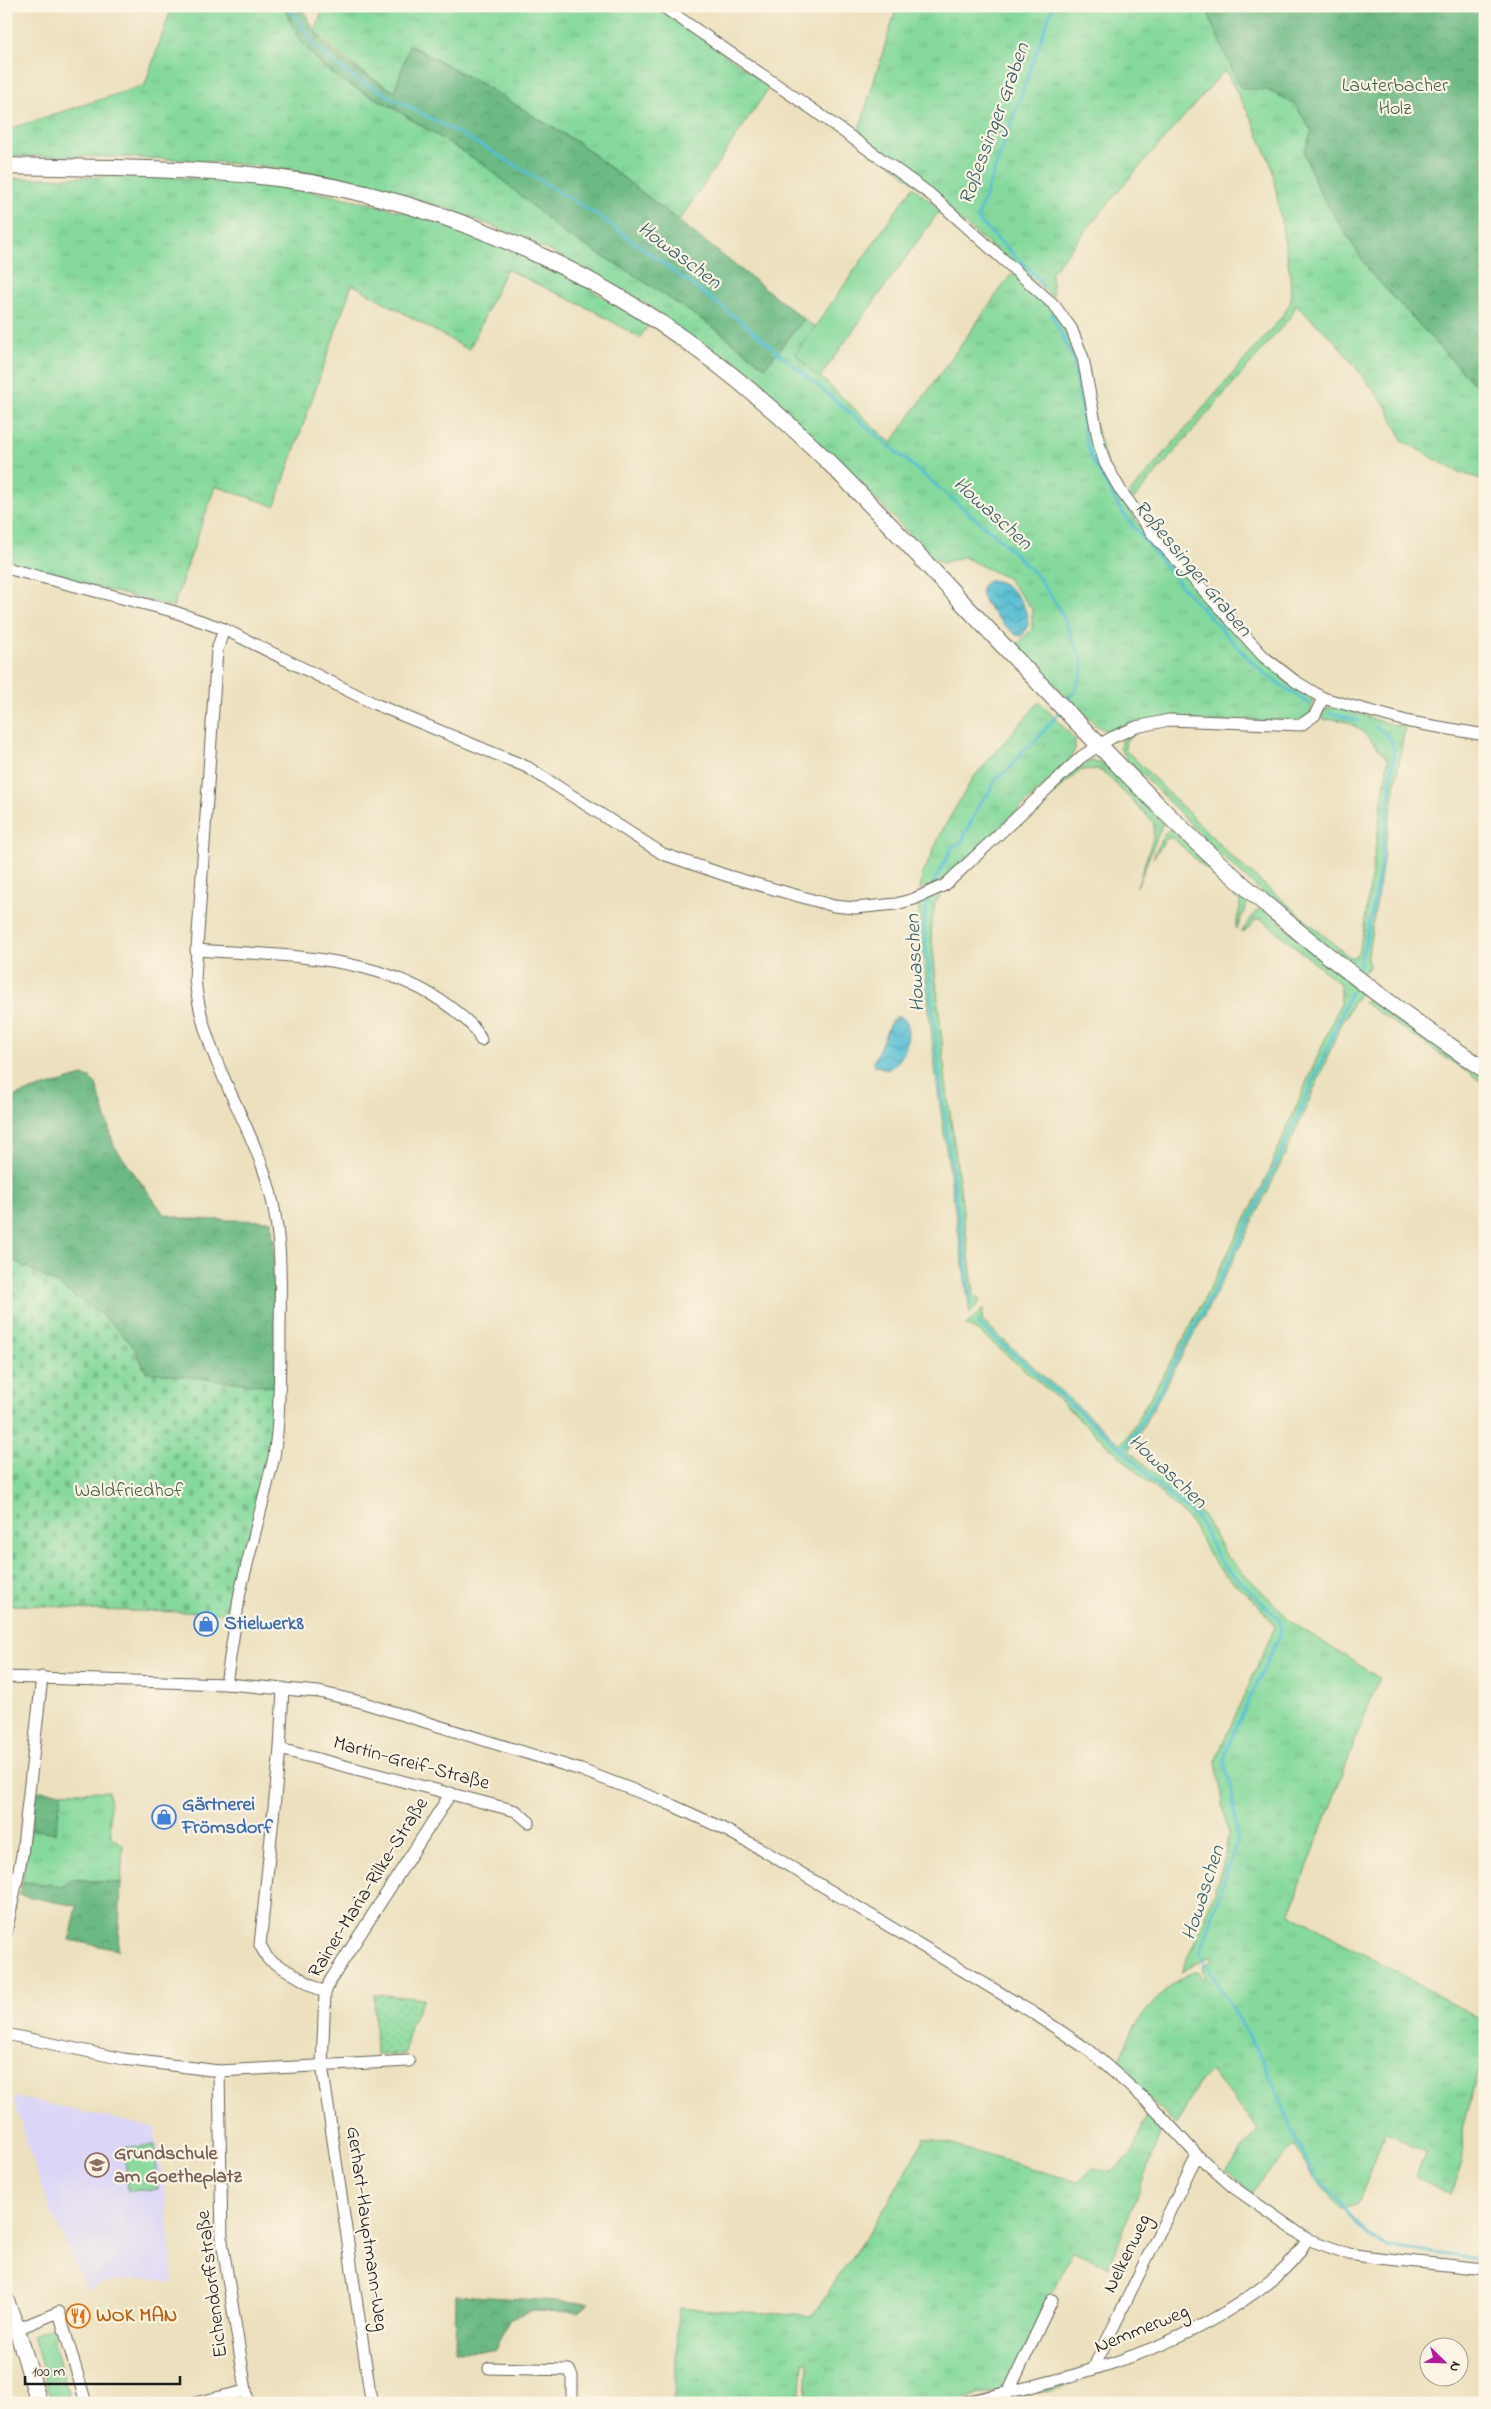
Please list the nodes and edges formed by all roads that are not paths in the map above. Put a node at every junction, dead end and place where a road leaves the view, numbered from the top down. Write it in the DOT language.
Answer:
graph roads {
  1 [pos="662,6"];
  2 [pos="6,166"];
  3 [pos="6,568"];
  4 [pos="224,629"];
  5 [pos="1323,698"];
  6 [pos="1485,735"];
  7 [pos="1100,745"];
  8 [pos="196,950"];
  9 [pos="482,1040"];
  10 [pos="1485,1070"];
  11 [pos="6,1677"];
  12 [pos="42,1678"];
  13 [pos="226,1684"];
  14 [pos="283,1688"];
  15 [pos="280,1749"];
  16 [pos="451,1793"];
  17 [pos="529,1822"];
  18 [pos="6,1933"];
  19 [pos="325,1993"];
  20 [pos="6,2034"];
  21 [pos="409,2061"];
  22 [pos="322,2065"];
  23 [pos="218,2071"];
  24 [pos="1197,2155"];
  25 [pos="1307,2239"];
  26 [pos="1485,2269"];
  27 [pos="1052,2300"];
  28 [pos="6,2301"];
  29 [pos="17,2329"];
  30 [pos="489,2368"];
  31 [pos="1093,2369"];
  32 [pos="1008,2392"];
  33 [pos="246,2397"];
  34 [pos="371,2400"];
  35 [pos="39,2403"];
  36 [pos="86,2403"];
  37 [pos="195,2403"];
  38 [pos="572,2403"];
  39 [pos="961,2403"];
  1 -- 5 [label="street"];
  2 -- 7 [label="street"];
  3 -- 4 [label="street"];
  4 -- 7 [label="street"];
  4 -- 8 [label="street"];
  5 -- 6 [label="street"];
  5 -- 7 [label="street"];
  7 -- 10 [label="street"];
  8 -- 9 [label="street"];
  8 -- 13 [label="street"];
  11 -- 12 [label="street"];
  12 -- 13 [label="street"];
  12 -- 18 [label="street"];
  13 -- 14 [label="street"];
  14 -- 15 [label="street"];
  14 -- 24 [label="street"];
  15 -- 16 [label="street, Martin-Greif-Straße"];
  15 -- 19 [label="street"];
  16 -- 17 [label="street, Martin-Greif-Straße"];
  16 -- 19 [label="street, Rainer-Maria-Rilke-Straße"];
  19 -- 22 [label="street, Rainer-Maria-Rilke-Straße"];
  20 -- 23 [label="street"];
  21 -- 22 [label="street"];
  22 -- 23 [label="street"];
  22 -- 34 [label="street, Gerhart-Hauptmann-Weg"];
  23 -- 33 [label="street, Eichendorffstraße"];
  24 -- 25 [label="street"];
  24 -- 31 [label="street, Nelkenweg"];
  25 -- 26 [label="street"];
  25 -- 31 [label="street, Nemmerweg"];
  27 -- 32 [label="street"];
  28 -- 29 [label="street"];
  29 -- 35 [label="street"];
  29 -- 36 [label="street"];
  30 -- 38 [label="street"];
  31 -- 32 [label="street, Nemmerweg"];
  32 -- 39 [label="street, Nemmerweg"];
  33 -- 37 [label="street"];
}
